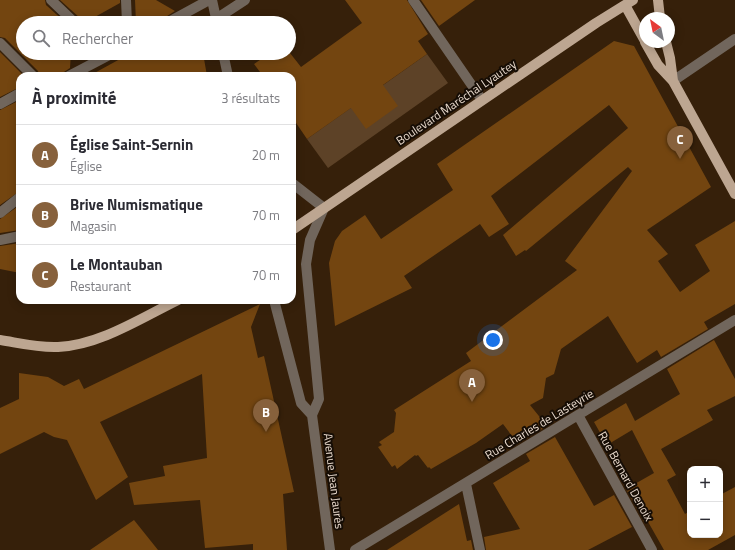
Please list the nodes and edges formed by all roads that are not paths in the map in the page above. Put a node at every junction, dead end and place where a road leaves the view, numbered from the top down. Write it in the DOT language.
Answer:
graph roads {
  1 [pos="51,0"];
  2 [pos="126,0"];
  3 [pos="210,0"];
  4 [pos="245,0"];
  5 [pos="412,0"];
  6 [pos="658,0"];
  7 [pos="626,2"];
  8 [pos="659,12"];
  9 [pos="68,16"];
  10 [pos="127,16"];
  11 [pos="180,16"];
  12 [pos="215,16"];
  13 [pos="223,16"];
  14 [pos="639,29"];
  15 [pos="735,39"];
  16 [pos="0,43"];
  17 [pos="648,48"];
  18 [pos="668,48"];
  19 [pos="16,59"];
  20 [pos="17,60"];
  21 [pos="98,60"];
  22 [pos="225,60"];
  23 [pos="29,72"];
  24 [pos="75,72"];
  25 [pos="227,72"];
  26 [pos="673,81"];
  27 [pos="16,96"];
  28 [pos="482,100"];
  29 [pos="0,104"];
  30 [pos="296,186"];
  31 [pos="735,194"];
  32 [pos="16,200"];
  33 [pos="324,208"];
  34 [pos="0,213"];
  35 [pos="296,227"];
  36 [pos="16,237"];
  37 [pos="0,240"];
  38 [pos="170,304"];
  39 [pos="275,304"];
  40 [pos="735,320"];
  41 [pos="0,340"];
  42 [pos="312,415"];
  43 [pos="578,415"];
  44 [pos="466,484"];
  45 [pos="330,550"];
  46 [pos="355,550"];
  47 [pos="480,550"];
  48 [pos="652,550"];
  1 -- 9 [label="street"];
  2 -- 10 [label="street"];
  3 -- 11 [label="street"];
  3 -- 12 [label="street"];
  4 -- 13 [label="street"];
  5 -- 28 [label="street"];
  6 -- 8 [label="main road"];
  7 -- 14 [label="main road"];
  7 -- 28 [label="main road, Boulevard Maréchal Lyautey"];
  15 -- 26 [label="street"];
  16 -- 19 [label="street"];
  17 -- 26 [label="main road"];
  18 -- 26 [label="main road"];
  20 -- 23 [label="street"];
  21 -- 24 [label="street"];
  22 -- 25 [label="street"];
  26 -- 31 [label="main road"];
  27 -- 29 [label="street"];
  28 -- 33 [label="main road, Boulevard Maréchal Lyautey"];
  30 -- 33 [label="street"];
  32 -- 34 [label="street"];
  33 -- 35 [label="main road, Boulevard Maréchal Lyautey"];
  33 -- 42 [label="street, Avenue Jean Jaurès"];
  36 -- 37 [label="street"];
  38 -- 41 [label="main road"];
  39 -- 42 [label="street, Avenue Jean Jaurès"];
  40 -- 43 [label="street, Rue Charles de Lasteyrie"];
  42 -- 45 [label="street, Avenue Jean Jaurès"];
  43 -- 44 [label="street, Rue Charles de Lasteyrie"];
  43 -- 48 [label="street, Rue Bernard Denoix"];
  44 -- 46 [label="street, Rue Charles de Lasteyrie"];
  44 -- 47 [label="street"];
}
